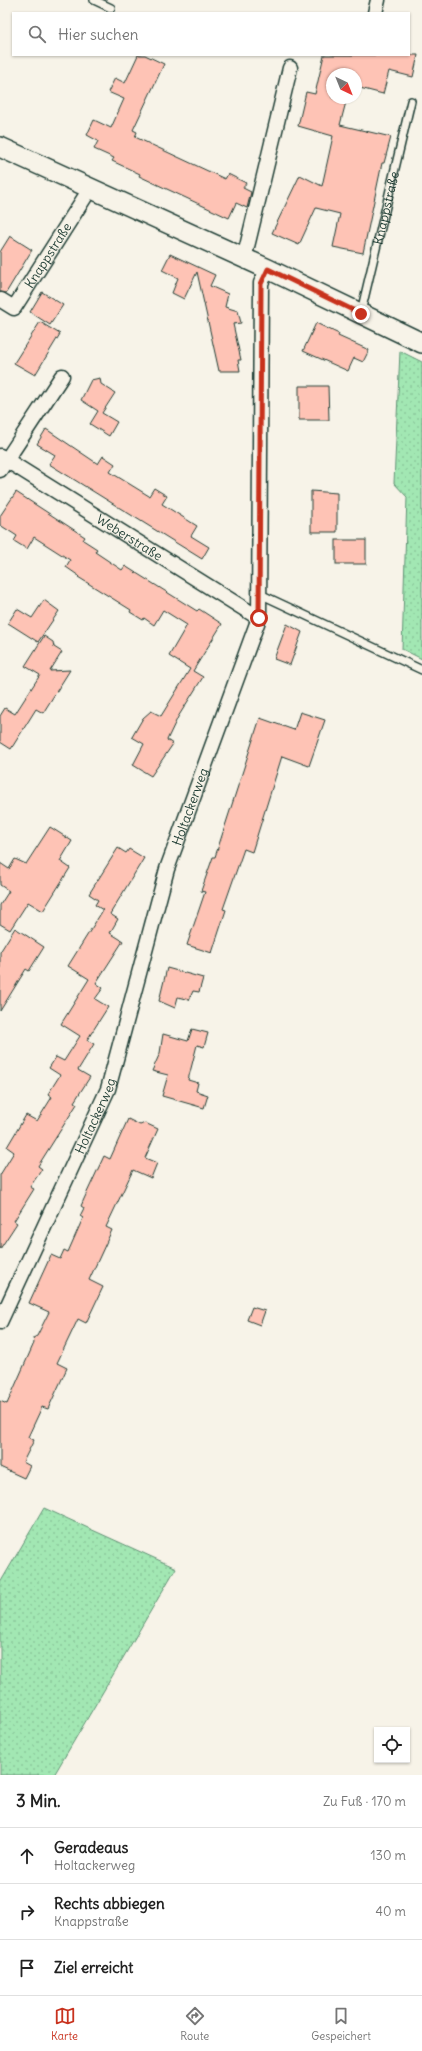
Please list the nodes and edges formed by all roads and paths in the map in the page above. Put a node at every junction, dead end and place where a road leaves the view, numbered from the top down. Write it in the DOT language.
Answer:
graph roads {
  1 [pos="94,0"];
  2 [pos="378,0"];
  3 [pos="111,8"];
  4 [pos="376,12"];
  5 [pos="290,68"];
  6 [pos="411,101"];
  7 [pos="0,147"];
  8 [pos="90,189"];
  9 [pos="244,259"];
  10 [pos="268,269"];
  11 [pos="2,300"];
  12 [pos="361,314"];
  13 [pos="422,343"];
  14 [pos="62,376"];
  15 [pos="2,462"];
  16 [pos="260,594"];
  17 [pos="259,618"];
  18 [pos="422,670"];
  19 [pos="0,1322"];
  1 -- 3 [label="lane"];
  2 -- 4 [label="street"];
  5 -- 9 [label="street"];
  6 -- 12 [label="lane, Knappstraße"];
  7 -- 8 [label="street"];
  8 -- 9 [label="street"];
  8 -- 11 [label="street, Knappstraße"];
  9 -- 10 [label="street"];
  10 -- 12 [label="street"];
  10 -- 16 [label="street, Holtackerweg"];
  12 -- 13 [label="street"];
  14 -- 15 [label="street"];
  15 -- 17 [label="street, Weberstraße"];
  16 -- 17 [label="street, Holtackerweg"];
  16 -- 18 [label="lane"];
  17 -- 19 [label="street, Holtackerweg"];
}
